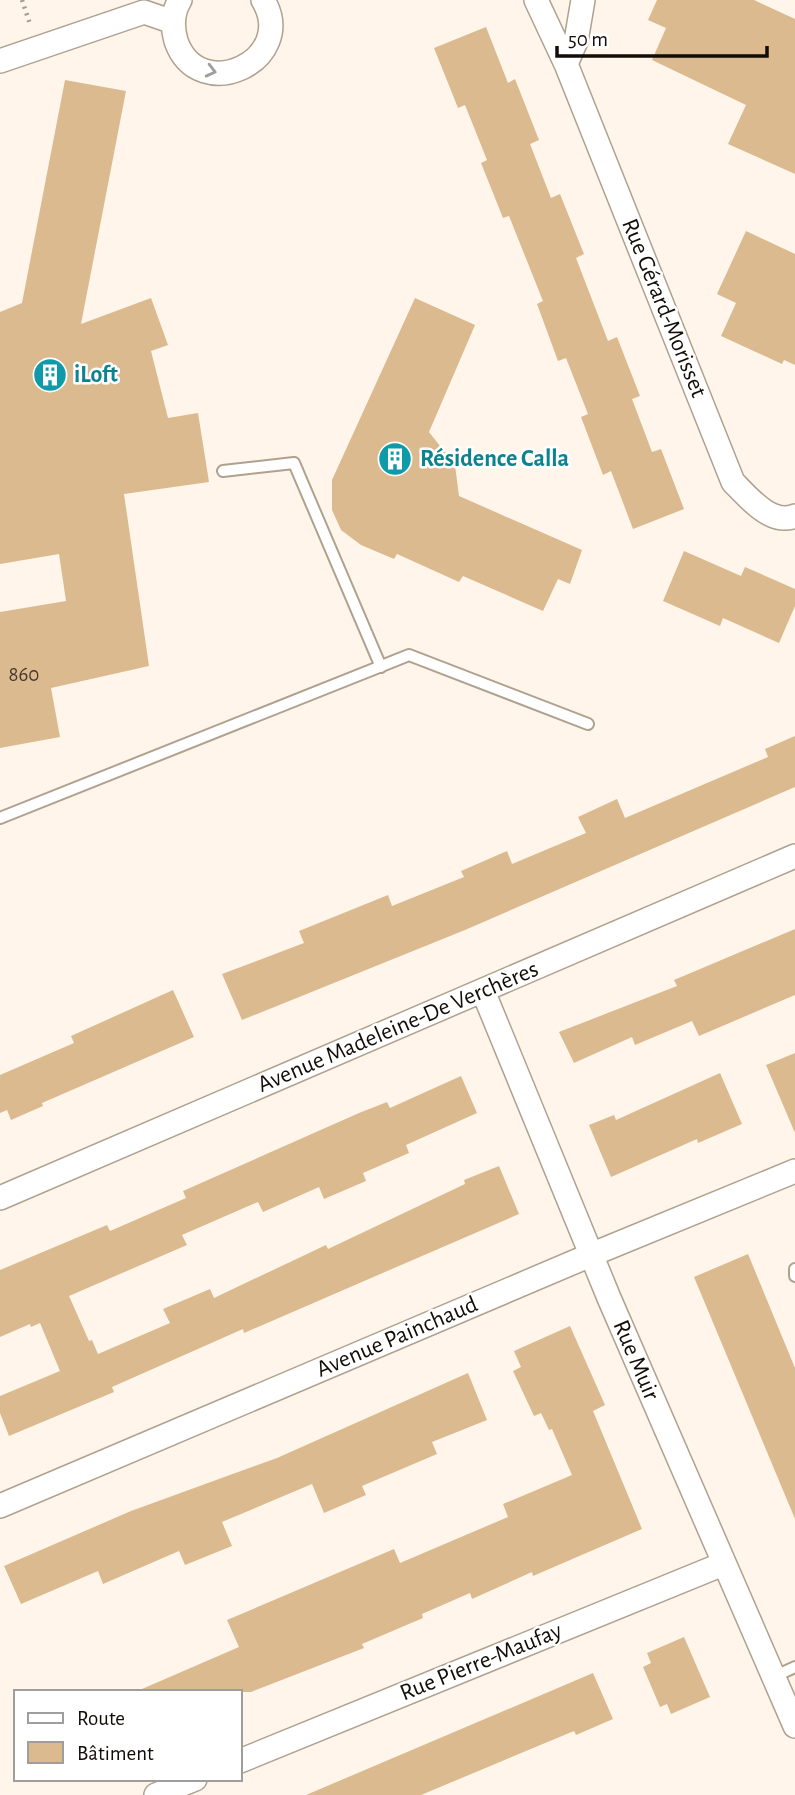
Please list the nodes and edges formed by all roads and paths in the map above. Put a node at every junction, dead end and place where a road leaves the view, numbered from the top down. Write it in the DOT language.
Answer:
graph roads {
  1 [pos="180,0"];
  2 [pos="262,0"];
  3 [pos="536,0"];
  4 [pos="583,0"];
  5 [pos="173,22"];
  6 [pos="0,61"];
  7 [pos="566,64"];
  8 [pos="223,471"];
  9 [pos="795,516"];
  10 [pos="381,667"];
  11 [pos="589,724"];
  12 [pos="0,818"];
  13 [pos="795,856"];
  14 [pos="483,991"];
  15 [pos="795,1171"];
  16 [pos="0,1198"];
  17 [pos="593,1254"];
  18 [pos="795,1269"];
  19 [pos="795,1276"];
  20 [pos="0,1506"];
  21 [pos="723,1564"];
  22 [pos="795,1667"];
  23 [pos="773,1676"];
  24 [pos="795,1726"];
  25 [pos="242,1760"];
  26 [pos="189,1781"];
  27 [pos="156,1795"];
  1 -- 5 [label="street"];
  5 -- 2 [label="street, one-way"];
  3 -- 7 [label="street, Rue Gérard-Morisset"];
  4 -- 7 [label="street"];
  5 -- 6 [label="street"];
  7 -- 9 [label="street, Rue Gérard-Morisset"];
  8 -- 10 [label="lane"];
  10 -- 11 [label="lane"];
  10 -- 12 [label="lane"];
  13 -- 14 [label="street, Avenue Madeleine-De Verchères"];
  14 -- 16 [label="street, Avenue Madeleine-De Verchères"];
  14 -- 17 [label="street, Rue Muir"];
  15 -- 17 [label="street, Avenue Painchaud"];
  17 -- 20 [label="street, Avenue Painchaud"];
  17 -- 21 [label="street, Rue Muir"];
  18 -- 19 [label="lane"];
  21 -- 23 [label="street, Rue Muir"];
  21 -- 25 [label="street, Rue Pierre-Maufay"];
  22 -- 23 [label="lane"];
  23 -- 24 [label="street, Rue Muir"];
  26 -- 27 [label="street"];
}
